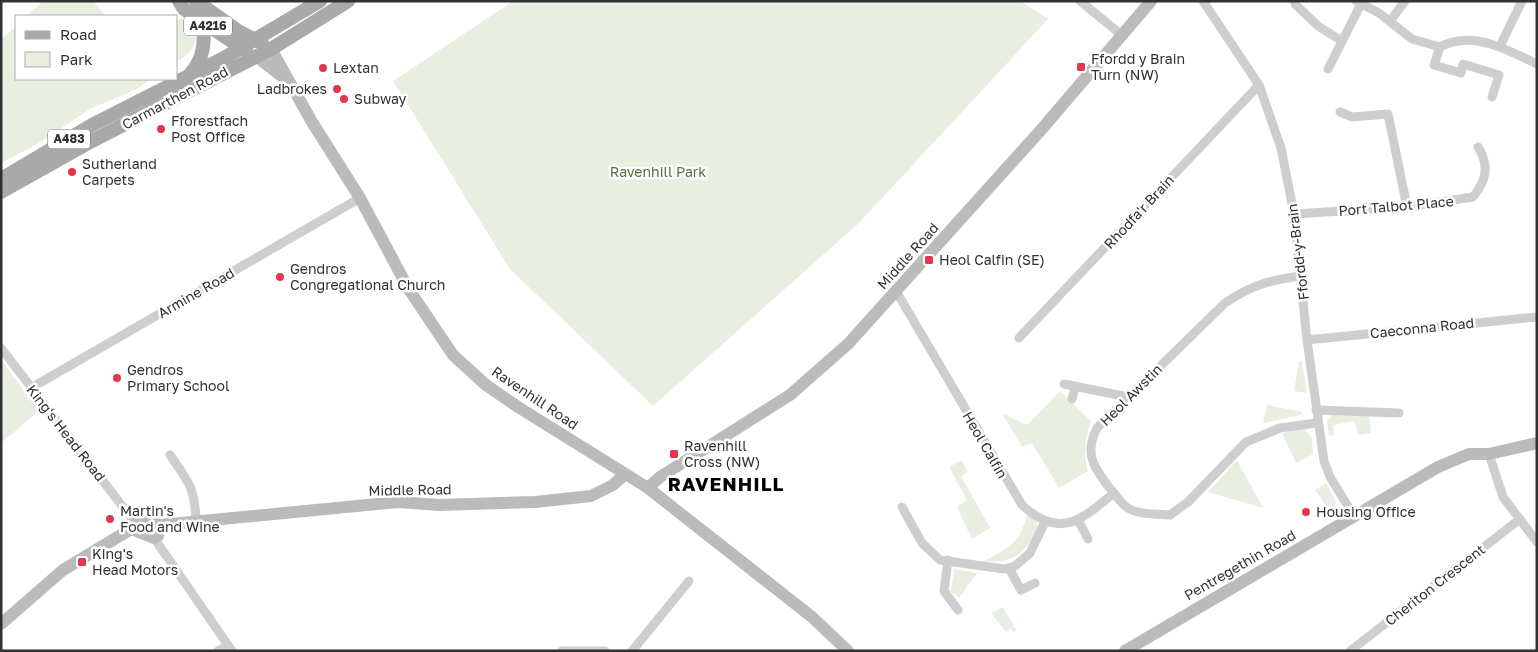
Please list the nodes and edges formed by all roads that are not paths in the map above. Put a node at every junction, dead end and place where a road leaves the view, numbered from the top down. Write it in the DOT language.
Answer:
graph roads {
  1 [pos="179,1"];
  2 [pos="196,1"];
  3 [pos="320,1"];
  4 [pos="348,1"];
  5 [pos="1080,1"];
  6 [pos="1151,1"];
  7 [pos="1203,1"];
  8 [pos="1405,1"];
  9 [pos="1522,1"];
  10 [pos="1358,3"];
  11 [pos="1295,4"];
  12 [pos="208,12"];
  13 [pos="1390,22"];
  14 [pos="1123,36"];
  15 [pos="256,40"];
  16 [pos="1342,41"];
  17 [pos="1500,46"];
  18 [pos="1440,47"];
  19 [pos="241,48"];
  20 [pos="271,48"];
  21 [pos="256,56"];
  22 [pos="1537,64"];
  23 [pos="1328,69"];
  24 [pos="187,77"];
  25 [pos="1259,85"];
  26 [pos="294,88"];
  27 [pos="1492,97"];
  28 [pos="1340,112"];
  29 [pos="1478,147"];
  30 [pos="1,179"];
  31 [pos="1,192"];
  32 [pos="360,198"];
  33 [pos="1407,207"];
  34 [pos="1294,214"];
  35 [pos="1301,276"];
  36 [pos="896,291"];
  37 [pos="1537,317"];
  38 [pos="1020,338"];
  39 [pos="1307,340"];
  40 [pos="1,348"];
  41 [pos="1064,384"];
  42 [pos="1075,387"];
  43 [pos="31,388"];
  44 [pos="1128,397"];
  45 [pos="1072,399"];
  46 [pos="1316,410"];
  47 [pos="1399,413"];
  48 [pos="1317,423"];
  49 [pos="1537,443"];
  50 [pos="1490,454"];
  51 [pos="170,455"];
  52 [pos="625,474"];
  53 [pos="648,488"];
  54 [pos="1114,493"];
  55 [pos="902,507"];
  56 [pos="1354,516"];
  57 [pos="1520,519"];
  58 [pos="1078,520"];
  59 [pos="196,521"];
  60 [pos="1045,522"];
  61 [pos="132,523"];
  62 [pos="160,525"];
  63 [pos="154,538"];
  64 [pos="1088,539"];
  65 [pos="1537,542"];
  66 [pos="948,560"];
  67 [pos="1009,568"];
  68 [pos="689,581"];
  69 [pos="1035,583"];
  70 [pos="958,610"];
  71 [pos="1,624"];
  72 [pos="230,648"];
  73 [pos="218,651"];
  74 [pos="562,651"];
  75 [pos="604,651"];
  76 [pos="632,651"];
  77 [pos="848,651"];
  78 [pos="1125,651"];
  79 [pos="1350,651"];
  1 -- 12 [label="main road, A4216"];
  2 -- 12 [label="main road, A4216"];
  3 -- 15 [label="main road, Carmarthen Road / A483"];
  4 -- 20 [label="main road, Carmarthen Road / A483"];
  5 -- 14 [label="street"];
  6 -- 14 [label="street, Middle Road"];
  7 -- 25 [label="street, Ffordd-y-Brain"];
  8 -- 13 [label="street"];
  9 -- 17 [label="street"];
  10 -- 13 [label="street"];
  10 -- 16 [label="street"];
  11 -- 16 [label="street"];
  12 -- 15 [label="main road, A4216"];
  12 -- 19 [label="main road, A4216"];
  12 -- 24 [label="main road"];
  13 -- 18 [label="street"];
  14 -- 36 [label="street, Middle Road"];
  15 -- 19 [label="main road, Carmarthen Road / A483"];
  15 -- 20 [label="main road"];
  16 -- 23 [label="street"];
  17 -- 18 [label="street"];
  17 -- 22 [label="street"];
  18 -- 27 [label="street"];
  19 -- 21 [label="main road"];
  19 -- 24 [label="main road, Carmarthen Road / A483"];
  20 -- 21 [label="main road, Carmarthen Road / A483"];
  20 -- 26 [label="street, Ravenhill Road"];
  21 -- 26 [label="street, Ravenhill Road"];
  21 -- 31 [label="main road, Carmarthen Road / A483"];
  24 -- 30 [label="main road, Carmarthen Road / A483"];
  25 -- 34 [label="street, Ffordd-y-Brain"];
  25 -- 38 [label="street, Rhodfa'r Brain"];
  26 -- 32 [label="street, Ravenhill Road"];
  28 -- 33 [label="street"];
  29 -- 33 [label="street, Port Talbot Place"];
  32 -- 43 [label="street, Armine Road"];
  32 -- 52 [label="street, Ravenhill Road"];
  33 -- 34 [label="street, Port Talbot Place"];
  34 -- 35 [label="street, Ffordd-y-Brain"];
  35 -- 39 [label="street, Ffordd-y-Brain"];
  35 -- 44 [label="street, Heol Awstin"];
  36 -- 53 [label="street, Middle Road"];
  36 -- 60 [label="street, Heol Calfin"];
  37 -- 39 [label="street, Caeconna Road"];
  39 -- 46 [label="street, Ffordd-y-Brain"];
  40 -- 43 [label="street, King's Head Road"];
  41 -- 42 [label="street"];
  42 -- 44 [label="street"];
  42 -- 45 [label="street"];
  43 -- 61 [label="street, King's Head Road"];
  44 -- 54 [label="street, Heol Awstin"];
  46 -- 47 [label="street"];
  46 -- 48 [label="street, Ffordd-y-Brain"];
  48 -- 54 [label="street, Heol Awstin"];
  48 -- 56 [label="street, Ffordd-y-Brain"];
  49 -- 50 [label="street, Pentregethin Road"];
  50 -- 56 [label="street, Pentregethin Road"];
  50 -- 57 [label="street"];
  51 -- 59 [label="street"];
  52 -- 53 [label="street, Ravenhill Road"];
  52 -- 59 [label="street, Middle Road"];
  53 -- 77 [label="street, Ravenhill Road"];
  54 -- 58 [label="street"];
  55 -- 66 [label="street"];
  56 -- 78 [label="street, Pentregethin Road"];
  57 -- 65 [label="street"];
  57 -- 79 [label="street, Cheriton Crescent"];
  58 -- 60 [label="street"];
  58 -- 64 [label="street"];
  59 -- 62 [label="street, Middle Road"];
  60 -- 67 [label="street"];
  61 -- 62 [label="street"];
  61 -- 63 [label="street"];
  61 -- 71 [label="street"];
  62 -- 63 [label="street"];
  63 -- 72 [label="street"];
  66 -- 67 [label="street"];
  66 -- 70 [label="street"];
  67 -- 69 [label="street"];
  68 -- 76 [label="street"];
  72 -- 73 [label="street"];
  74 -- 75 [label="street"];
}
